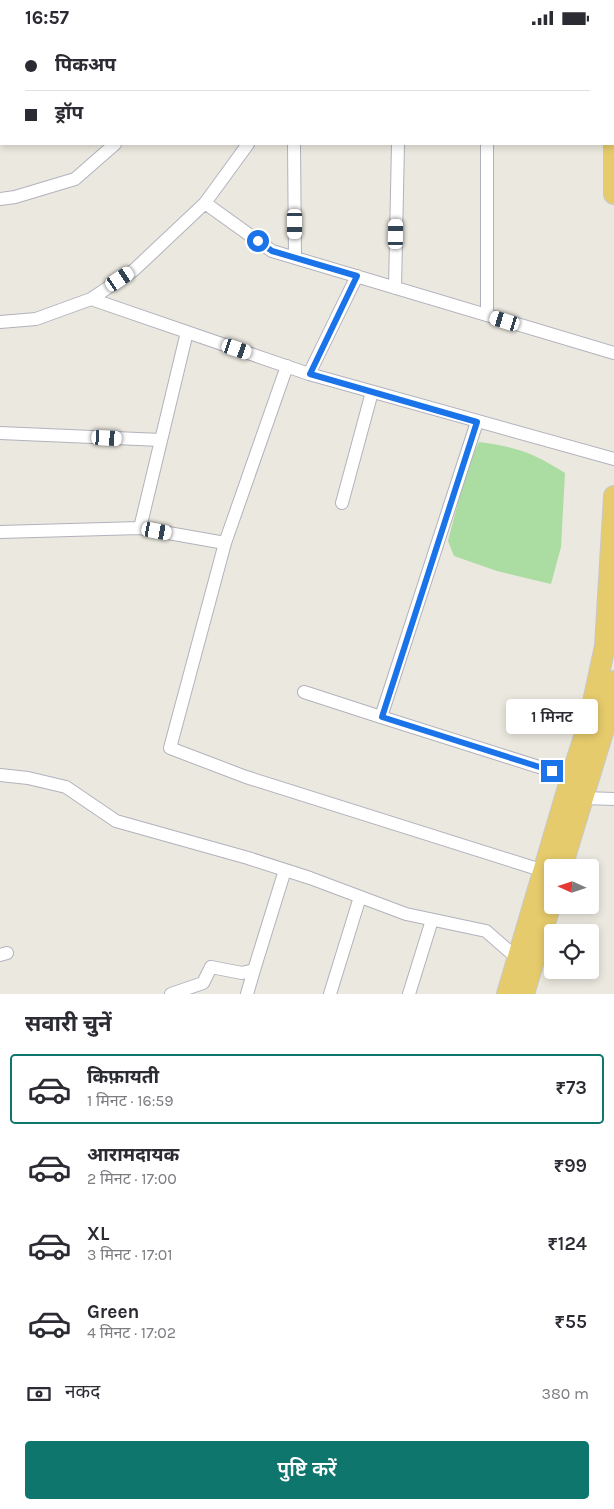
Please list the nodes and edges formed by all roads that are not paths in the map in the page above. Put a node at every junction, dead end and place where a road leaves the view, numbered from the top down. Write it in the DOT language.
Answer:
graph roads {
  1 [pos="114,145"];
  2 [pos="247,145"];
  3 [pos="294,145"];
  4 [pos="398,145"];
  5 [pos="486,145"];
  6 [pos="614,145"];
  7 [pos="614,195"];
  8 [pos="0,199"];
  9 [pos="205,203"];
  10 [pos="295,258"];
  11 [pos="357,276"];
  12 [pos="395,288"];
  13 [pos="91,299"];
  14 [pos="487,315"];
  15 [pos="0,322"];
  16 [pos="187,332"];
  17 [pos="614,353"];
  18 [pos="287,366"];
  19 [pos="310,374"];
  20 [pos="372,392"];
  21 [pos="477,422"];
  22 [pos="0,433"];
  23 [pos="161,440"];
  24 [pos="614,459"];
  25 [pos="614,496"];
  26 [pos="342,503"];
  27 [pos="140,528"];
  28 [pos="0,532"];
  29 [pos="225,543"];
  30 [pos="614,681"];
  31 [pos="304,692"];
  32 [pos="382,717"];
  33 [pos="0,775"];
  34 [pos="580,786"];
  35 [pos="614,799"];
  36 [pos="556,859"];
  37 [pos="544,866"];
  38 [pos="284,870"];
  39 [pos="360,897"];
  40 [pos="544,899"];
  41 [pos="546,914"];
  42 [pos="432,920"];
  43 [pos="525,962"];
  44 [pos="254,970"];
  45 [pos="170,994"];
  46 [pos="247,994"];
  47 [pos="330,994"];
  48 [pos="409,994"];
  49 [pos="507,994"];
  50 [pos="524,994"];
  1 -- 8 [label="street"];
  2 -- 9 [label="street"];
  3 -- 10 [label="street"];
  4 -- 12 [label="street"];
  5 -- 14 [label="street"];
  6 -- 7 [label="highway"];
  9 -- 10 [label="street"];
  9 -- 13 [label="street"];
  10 -- 11 [label="street"];
  11 -- 12 [label="street"];
  11 -- 19 [label="street"];
  12 -- 14 [label="street"];
  13 -- 15 [label="street"];
  13 -- 16 [label="street"];
  14 -- 17 [label="street"];
  16 -- 18 [label="street"];
  16 -- 23 [label="street"];
  18 -- 19 [label="street"];
  18 -- 29 [label="street"];
  19 -- 20 [label="street"];
  20 -- 21 [label="street"];
  20 -- 26 [label="street"];
  21 -- 24 [label="street"];
  21 -- 32 [label="street"];
  22 -- 23 [label="street"];
  23 -- 27 [label="street"];
  25 -- 34 [label="highway"];
  27 -- 28 [label="street"];
  27 -- 29 [label="street"];
  29 -- 37 [label="street"];
  30 -- 34 [label="highway"];
  31 -- 32 [label="street"];
  32 -- 34 [label="street"];
  33 -- 38 [label="street"];
  34 -- 35 [label="street"];
  34 -- 36 [label="highway"];
  38 -- 39 [label="street"];
  38 -- 44 [label="street"];
  39 -- 42 [label="street"];
  39 -- 47 [label="street"];
  40 -- 43 [label="highway"];
  41 -- 43 [label="highway"];
  42 -- 43 [label="street"];
  42 -- 48 [label="street"];
  43 -- 49 [label="highway"];
  43 -- 50 [label="highway"];
  44 -- 45 [label="street"];
  44 -- 46 [label="street"];
}
